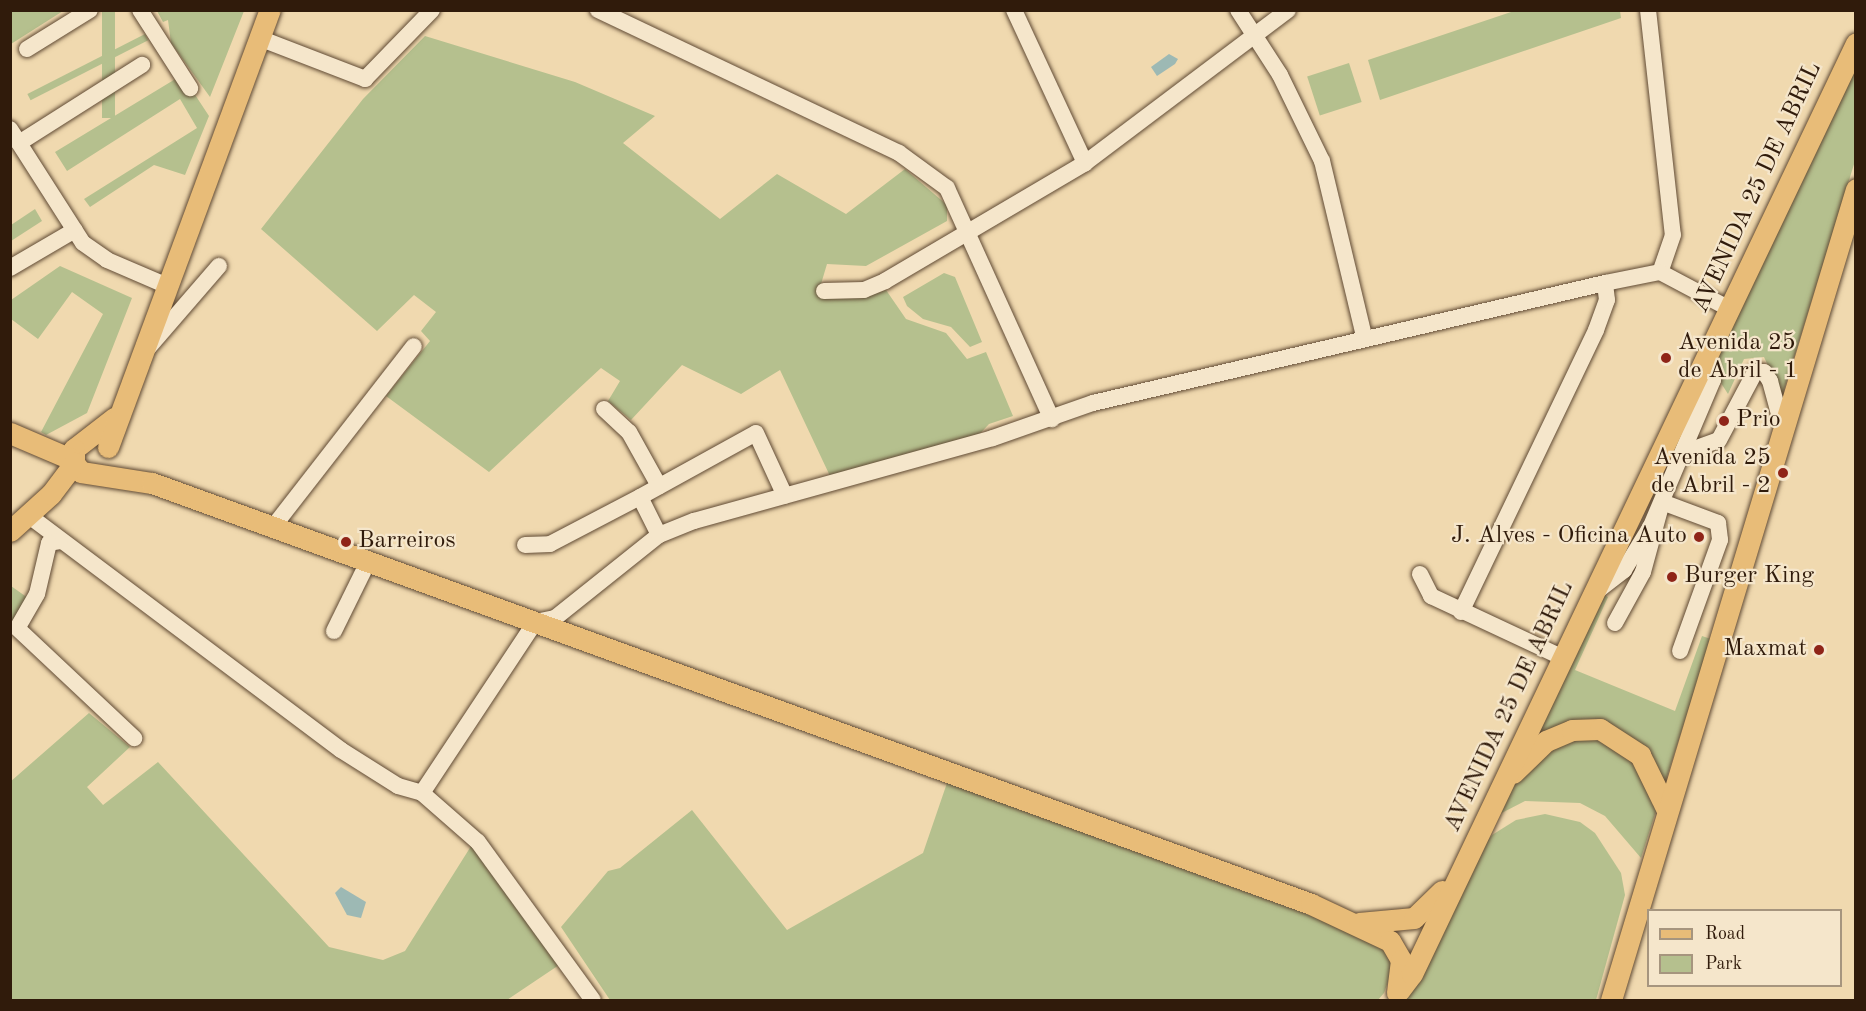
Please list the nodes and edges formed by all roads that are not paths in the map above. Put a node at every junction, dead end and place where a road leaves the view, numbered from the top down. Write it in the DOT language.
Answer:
graph roads {
  1 [pos="90,10"];
  2 [pos="140,10"];
  3 [pos="270,10"];
  4 [pos="432,10"];
  5 [pos="597,10"];
  6 [pos="1014,10"];
  7 [pos="1238,10"];
  8 [pos="1288,10"];
  9 [pos="1648,10"];
  10 [pos="1255,35"];
  11 [pos="259,38"];
  12 [pos="1856,43"];
  13 [pos="27,49"];
  14 [pos="142,65"];
  15 [pos="190,88"];
  16 [pos="15,136"];
  17 [pos="1085,163"];
  18 [pos="1856,189"];
  19 [pos="75,230"];
  20 [pos="971,231"];
  21 [pos="219,266"];
  22 [pos="10,268"];
  23 [pos="1660,272"];
  24 [pos="1605,283"];
  25 [pos="165,285"];
  26 [pos="824,291"];
  27 [pos="1730,309"];
  28 [pos="1364,336"];
  29 [pos="414,346"];
  30 [pos="1709,351"];
  31 [pos="136,361"];
  32 [pos="604,409"];
  33 [pos="114,418"];
  34 [pos="1052,419"];
  35 [pos="1783,429"];
  36 [pos="10,433"];
  37 [pos="40,444"];
  38 [pos="108,450"];
  39 [pos="1683,453"];
  40 [pos="83,459"];
  41 [pos="141,480"];
  42 [pos="659,486"];
  43 [pos="51,494"];
  44 [pos="785,496"];
  45 [pos="640,497"];
  46 [pos="1662,502"];
  47 [pos="28,515"];
  48 [pos="273,527"];
  49 [pos="10,531"];
  50 [pos="659,535"];
  51 [pos="60,541"];
  52 [pos="525,545"];
  53 [pos="368,562"];
  54 [pos="1420,573"];
  55 [pos="1591,596"];
  56 [pos="1461,612"];
  57 [pos="536,622"];
  58 [pos="1615,623"];
  59 [pos="334,631"];
  60 [pos="1680,651"];
  61 [pos="1561,657"];
  62 [pos="134,738"];
  63 [pos="422,793"];
  64 [pos="1494,797"];
  65 [pos="1667,810"];
  66 [pos="1474,843"];
  67 [pos="1359,923"];
  68 [pos="1394,997"];
  69 [pos="593,1000"];
  70 [pos="1611,1000"];
  1 -- 13 [label="street"];
  2 -- 15 [label="street"];
  3 -- 11 [label="main road"];
  4 -- 11 [label="street"];
  5 -- 20 [label="street"];
  6 -- 17 [label="street"];
  7 -- 10 [label="street"];
  8 -- 10 [label="street"];
  9 -- 23 [label="street"];
  10 -- 17 [label="street"];
  10 -- 28 [label="street"];
  11 -- 25 [label="main road"];
  12 -- 27 [label="main road, AVENIDA 25 DE ABRIL"];
  14 -- 16 [label="street"];
  16 -- 19 [label="street"];
  17 -- 20 [label="street"];
  18 -- 35 [label="main road"];
  19 -- 22 [label="street"];
  19 -- 25 [label="street"];
  20 -- 26 [label="street"];
  20 -- 34 [label="street"];
  21 -- 31 [label="street"];
  23 -- 24 [label="street"];
  23 -- 27 [label="street"];
  24 -- 28 [label="street"];
  24 -- 56 [label="street"];
  25 -- 31 [label="main road"];
  27 -- 30 [label="main road, AVENIDA 25 DE ABRIL"];
  28 -- 34 [label="street"];
  29 -- 48 [label="street"];
  30 -- 39 [label="street"];
  30 -- 55 [label="main road, AVENIDA 25 DE ABRIL"];
  31 -- 33 [label="main road"];
  32 -- 42 [label="street"];
  33 -- 38 [label="main road"];
  33 -- 40 [label="main road"];
  34 -- 44 [label="street"];
  35 -- 39 [label="street"];
  35 -- 65 [label="main road"];
  36 -- 37 [label="main road"];
  37 -- 40 [label="main road"];
  37 -- 43 [label="main road"];
  38 -- 40 [label="main road"];
  38 -- 41 [label="main road"];
  39 -- 46 [label="street"];
  40 -- 41 [label="main road"];
  40 -- 43 [label="main road"];
  41 -- 48 [label="main road"];
  42 -- 44 [label="street"];
  42 -- 45 [label="street"];
  43 -- 47 [label="main road"];
  44 -- 50 [label="street"];
  45 -- 50 [label="street"];
  45 -- 52 [label="street"];
  46 -- 55 [label="street"];
  46 -- 58 [label="street"];
  46 -- 60 [label="street"];
  47 -- 49 [label="main road"];
  47 -- 51 [label="street"];
  48 -- 53 [label="main road"];
  50 -- 57 [label="street"];
  51 -- 62 [label="street"];
  51 -- 63 [label="street"];
  53 -- 57 [label="main road"];
  53 -- 59 [label="street"];
  54 -- 56 [label="street"];
  55 -- 61 [label="main road, AVENIDA 25 DE ABRIL"];
  56 -- 61 [label="street"];
  57 -- 63 [label="street"];
  57 -- 67 [label="main road"];
  61 -- 64 [label="main road, AVENIDA 25 DE ABRIL"];
  63 -- 69 [label="street"];
  64 -- 65 [label="main road"];
  64 -- 66 [label="main road, AVENIDA 25 DE ABRIL"];
  65 -- 70 [label="main road"];
  66 -- 67 [label="main road"];
  66 -- 68 [label="main road, AVENIDA 25 DE ABRIL"];
  67 -- 68 [label="main road"];
}
